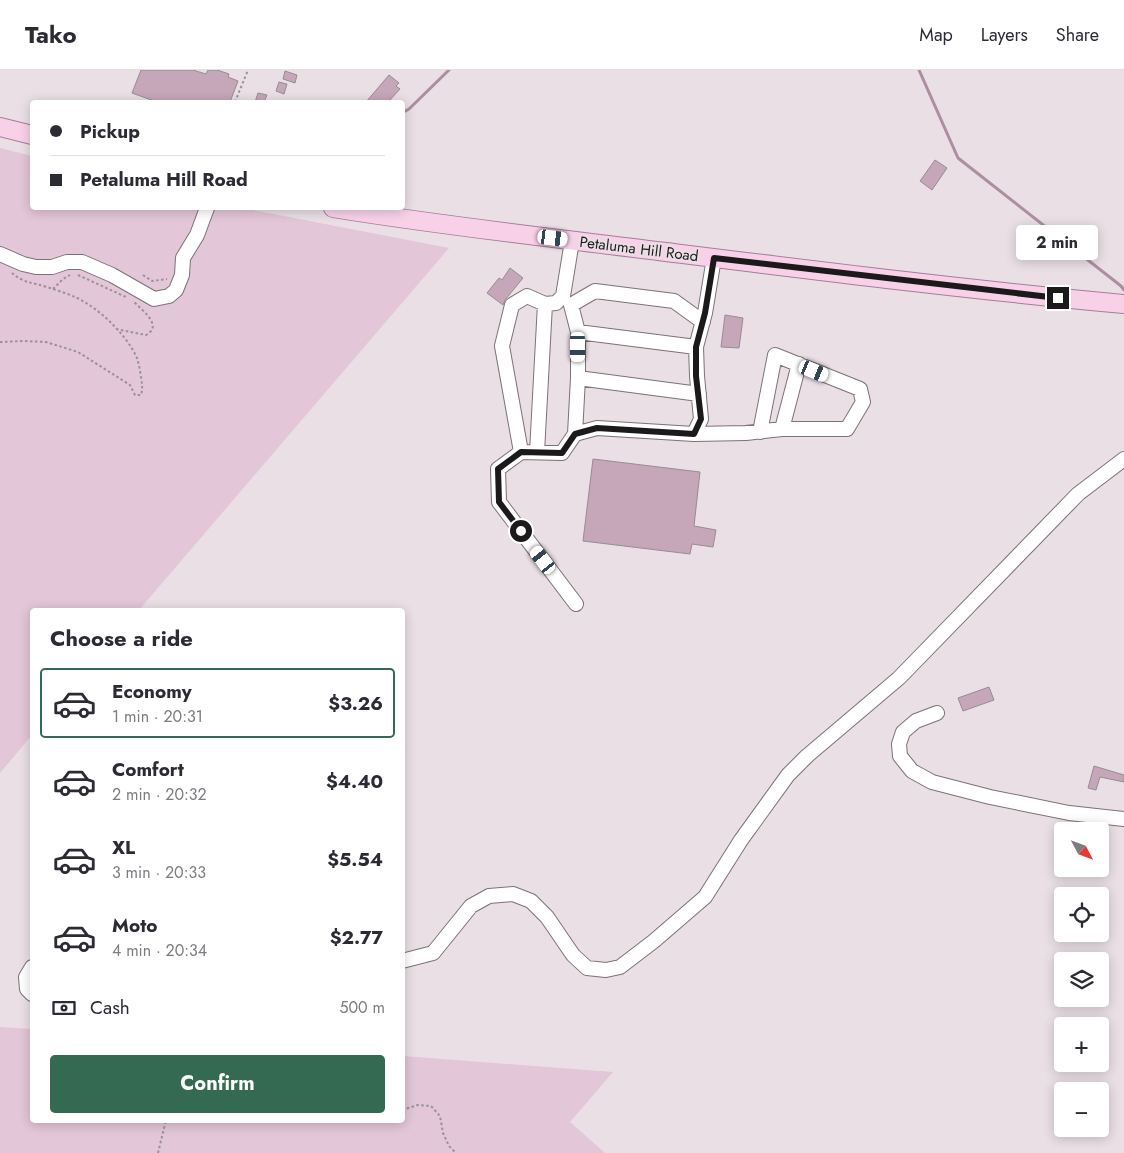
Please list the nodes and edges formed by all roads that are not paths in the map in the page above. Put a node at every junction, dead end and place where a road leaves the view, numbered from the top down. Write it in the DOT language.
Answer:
graph roads {
  1 [pos="0,127"];
  2 [pos="30,134"];
  3 [pos="206,210"];
  4 [pos="347,210"];
  5 [pos="572,240"];
  6 [pos="0,254"];
  7 [pos="714,258"];
  8 [pos="567,300"];
  9 [pos="545,304"];
  10 [pos="1124,304"];
  11 [pos="703,322"];
  12 [pos="578,332"];
  13 [pos="696,347"];
  14 [pos="799,364"];
  15 [pos="578,378"];
  16 [pos="699,394"];
  17 [pos="782,429"];
  18 [pos="760,432"];
  19 [pos="575,434"];
  20 [pos="694,434"];
  21 [pos="521,452"];
  22 [pos="537,452"];
  23 [pos="1124,458"];
  24 [pos="576,604"];
  25 [pos="937,713"];
  26 [pos="1124,819"];
  27 [pos="405,960"];
  28 [pos="30,970"];
  29 [pos="30,992"];
  1 -- 2 [label="main road"];
  3 -- 6 [label="lane"];
  4 -- 5 [label="main road, Petaluma Hill Road"];
  5 -- 7 [label="main road, Petaluma Hill Road"];
  5 -- 8 [label="lane"];
  7 -- 10 [label="main road, Petaluma Hill Road"];
  7 -- 11 [label="lane"];
  8 -- 9 [label="lane"];
  8 -- 11 [label="lane"];
  8 -- 12 [label="lane"];
  9 -- 21 [label="lane"];
  9 -- 22 [label="lane"];
  11 -- 13 [label="lane"];
  12 -- 13 [label="lane"];
  12 -- 15 [label="lane"];
  13 -- 16 [label="lane"];
  14 -- 17 [label="lane"];
  14 -- 17 [label="lane"];
  14 -- 18 [label="lane"];
  15 -- 16 [label="lane"];
  15 -- 19 [label="lane"];
  16 -- 20 [label="lane"];
  17 -- 18 [label="lane"];
  18 -- 20 [label="lane"];
  19 -- 20 [label="lane"];
  19 -- 22 [label="lane"];
  21 -- 22 [label="lane"];
  21 -- 24 [label="lane"];
  23 -- 27 [label="lane"];
  25 -- 26 [label="lane"];
  28 -- 29 [label="lane"];
}
